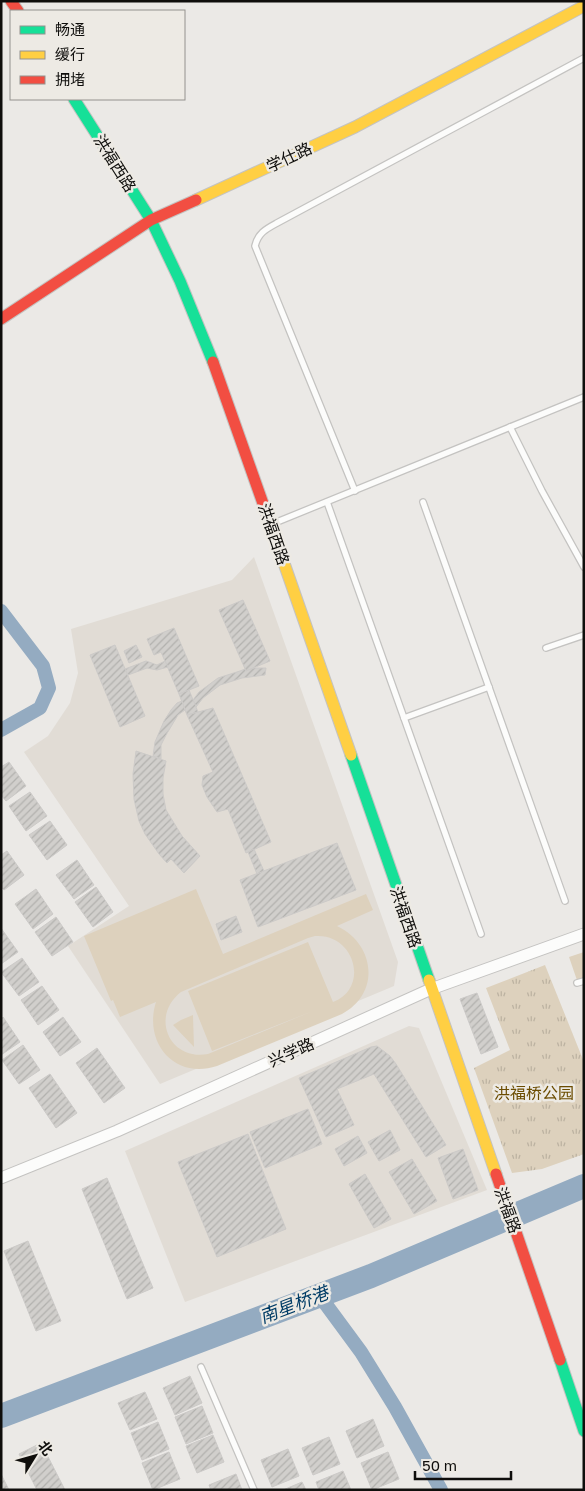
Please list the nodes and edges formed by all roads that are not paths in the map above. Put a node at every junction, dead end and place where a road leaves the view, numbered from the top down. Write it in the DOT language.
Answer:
graph roads {
  1 [pos="584,6"];
  2 [pos="584,58"];
  3 [pos="75,100"];
  4 [pos="151,220"];
  5 [pos="1,319"];
  6 [pos="584,397"];
  7 [pos="510,427"];
  8 [pos="355,491"];
  9 [pos="327,502"];
  10 [pos="423,502"];
  11 [pos="270,525"];
  12 [pos="584,568"];
  13 [pos="584,635"];
  14 [pos="546,648"];
  15 [pos="489,687"];
  16 [pos="404,718"];
  17 [pos="565,901"];
  18 [pos="481,934"];
  19 [pos="584,934"];
  20 [pos="584,980"];
  21 [pos="577,983"];
  22 [pos="431,989"];
  23 [pos="1,1178"];
  24 [pos="201,1367"];
  25 [pos="584,1431"];
  26 [pos="254,1490"];
  1 -- 4 [label="street, 学仕路"];
  2 -- 8 [label="lane"];
  3 -- 4 [label="street, 洪福西路"];
  4 -- 5 [label="street, 学仕路"];
  4 -- 11 [label="street, 洪福西路"];
  6 -- 7 [label="lane"];
  7 -- 8 [label="lane"];
  7 -- 12 [label="lane"];
  8 -- 9 [label="lane"];
  9 -- 11 [label="lane"];
  9 -- 16 [label="lane"];
  10 -- 15 [label="lane"];
  11 -- 22 [label="street, 洪福西路"];
  13 -- 14 [label="lane"];
  15 -- 16 [label="lane"];
  15 -- 17 [label="lane"];
  16 -- 18 [label="lane"];
  19 -- 22 [label="street, 兴学路"];
  20 -- 21 [label="lane"];
  22 -- 23 [label="street, 兴学路"];
  22 -- 25 [label="street, 洪福路"];
  24 -- 26 [label="lane"];
}
